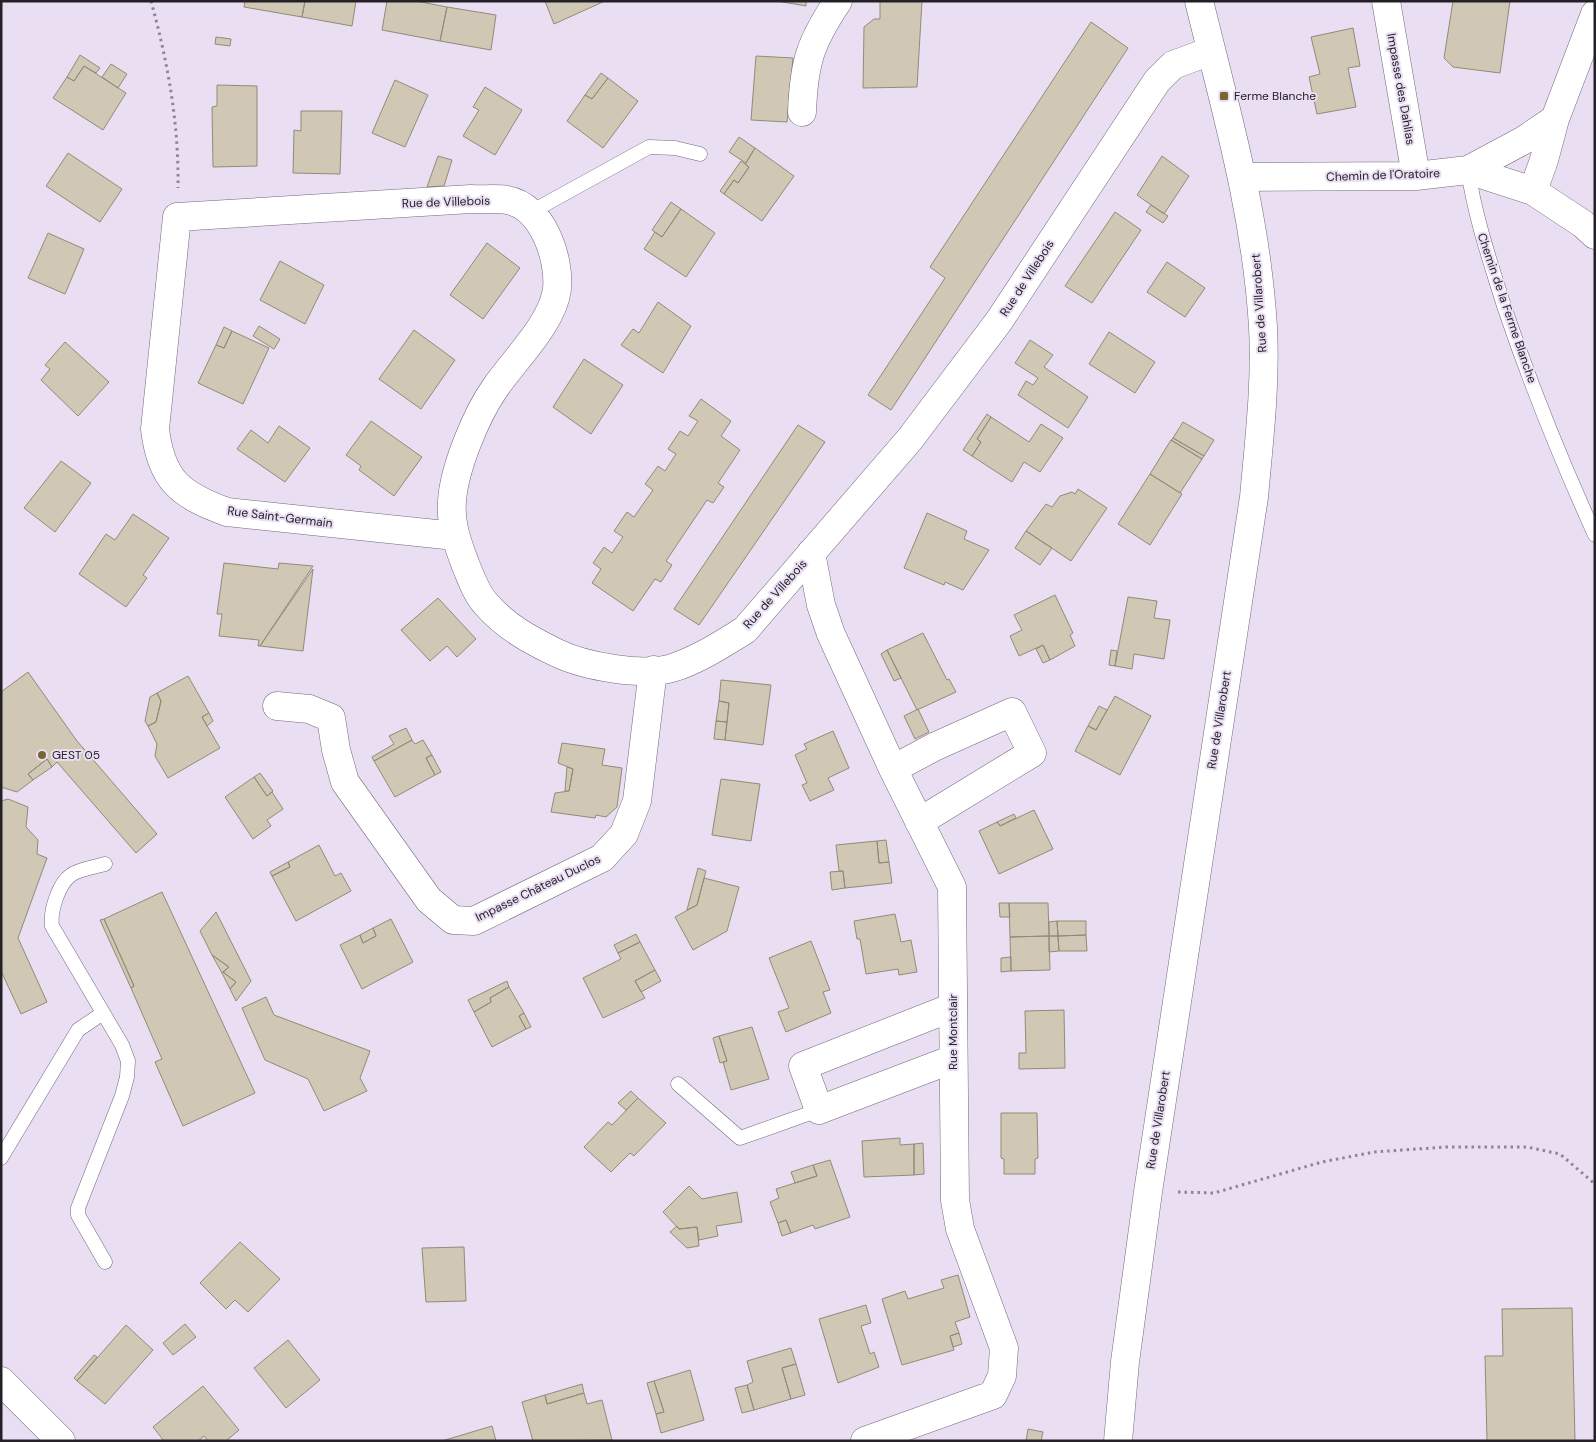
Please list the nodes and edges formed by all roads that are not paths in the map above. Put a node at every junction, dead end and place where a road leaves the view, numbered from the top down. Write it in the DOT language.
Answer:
graph roads {
  1 [pos="838,1"];
  2 [pos="1199,1"];
  3 [pos="1386,1"];
  4 [pos="1595,14"];
  5 [pos="1211,51"];
  6 [pos="802,112"];
  7 [pos="1555,120"];
  8 [pos="700,154"];
  9 [pos="1468,170"];
  10 [pos="1416,176"];
  11 [pos="1244,177"];
  12 [pos="1533,191"];
  13 [pos="531,212"];
  14 [pos="177,217"];
  15 [pos="1595,235"];
  16 [pos="1595,535"];
  17 [pos="455,536"];
  18 [pos="811,553"];
  19 [pos="653,670"];
  20 [pos="277,706"];
  21 [pos="893,769"];
  22 [pos="919,822"];
  23 [pos="105,864"];
  24 [pos="953,1007"];
  25 [pos="103,1013"];
  26 [pos="953,1059"];
  27 [pos="678,1084"];
  28 [pos="819,1110"];
  29 [pos="1,1158"];
  30 [pos="105,1262"];
  31 [pos="1,1382"];
  32 [pos="61,1441"];
  33 [pos="866,1441"];
  34 [pos="1118,1441"];
  1 -- 6 [label="street"];
  2 -- 5 [label="street, Rue de Villarobert"];
  3 -- 10 [label="street, Impasse des Dahlias"];
  4 -- 7 [label="street"];
  5 -- 11 [label="street, Rue de Villarobert"];
  5 -- 18 [label="street, Rue de Villebois"];
  7 -- 9 [label="street"];
  7 -- 12 [label="street"];
  8 -- 13 [label="lane"];
  9 -- 10 [label="street, Chemin de l'Oratoire"];
  9 -- 12 [label="street, Chemin de l'Oratoire"];
  9 -- 16 [label="lane, Chemin de la Ferme Blanche"];
  10 -- 11 [label="street, Chemin de l'Oratoire"];
  11 -- 34 [label="street, Rue de Villarobert"];
  12 -- 15 [label="street, Chemin de l'Oratoire"];
  13 -- 14 [label="street, Rue de Villebois"];
  13 -- 17 [label="street, Rue de Villebois"];
  14 -- 17 [label="street, Rue Saint-Germain"];
  17 -- 19 [label="street, Rue de Villebois"];
  18 -- 19 [label="street, Rue de Villebois"];
  18 -- 21 [label="street, Rue Montclair"];
  19 -- 20 [label="street, Impasse Château Duclos"];
  21 -- 22 [label="street, Rue Montclair"];
  21 -- 22 [label="street"];
  22 -- 24 [label="street, Rue Montclair"];
  23 -- 25 [label="lane"];
  24 -- 26 [label="street, Rue Montclair"];
  24 -- 28 [label="street"];
  25 -- 29 [label="lane"];
  25 -- 30 [label="lane"];
  26 -- 28 [label="street"];
  26 -- 33 [label="street, Rue Montclair"];
  27 -- 28 [label="lane"];
  31 -- 32 [label="street"];
}
